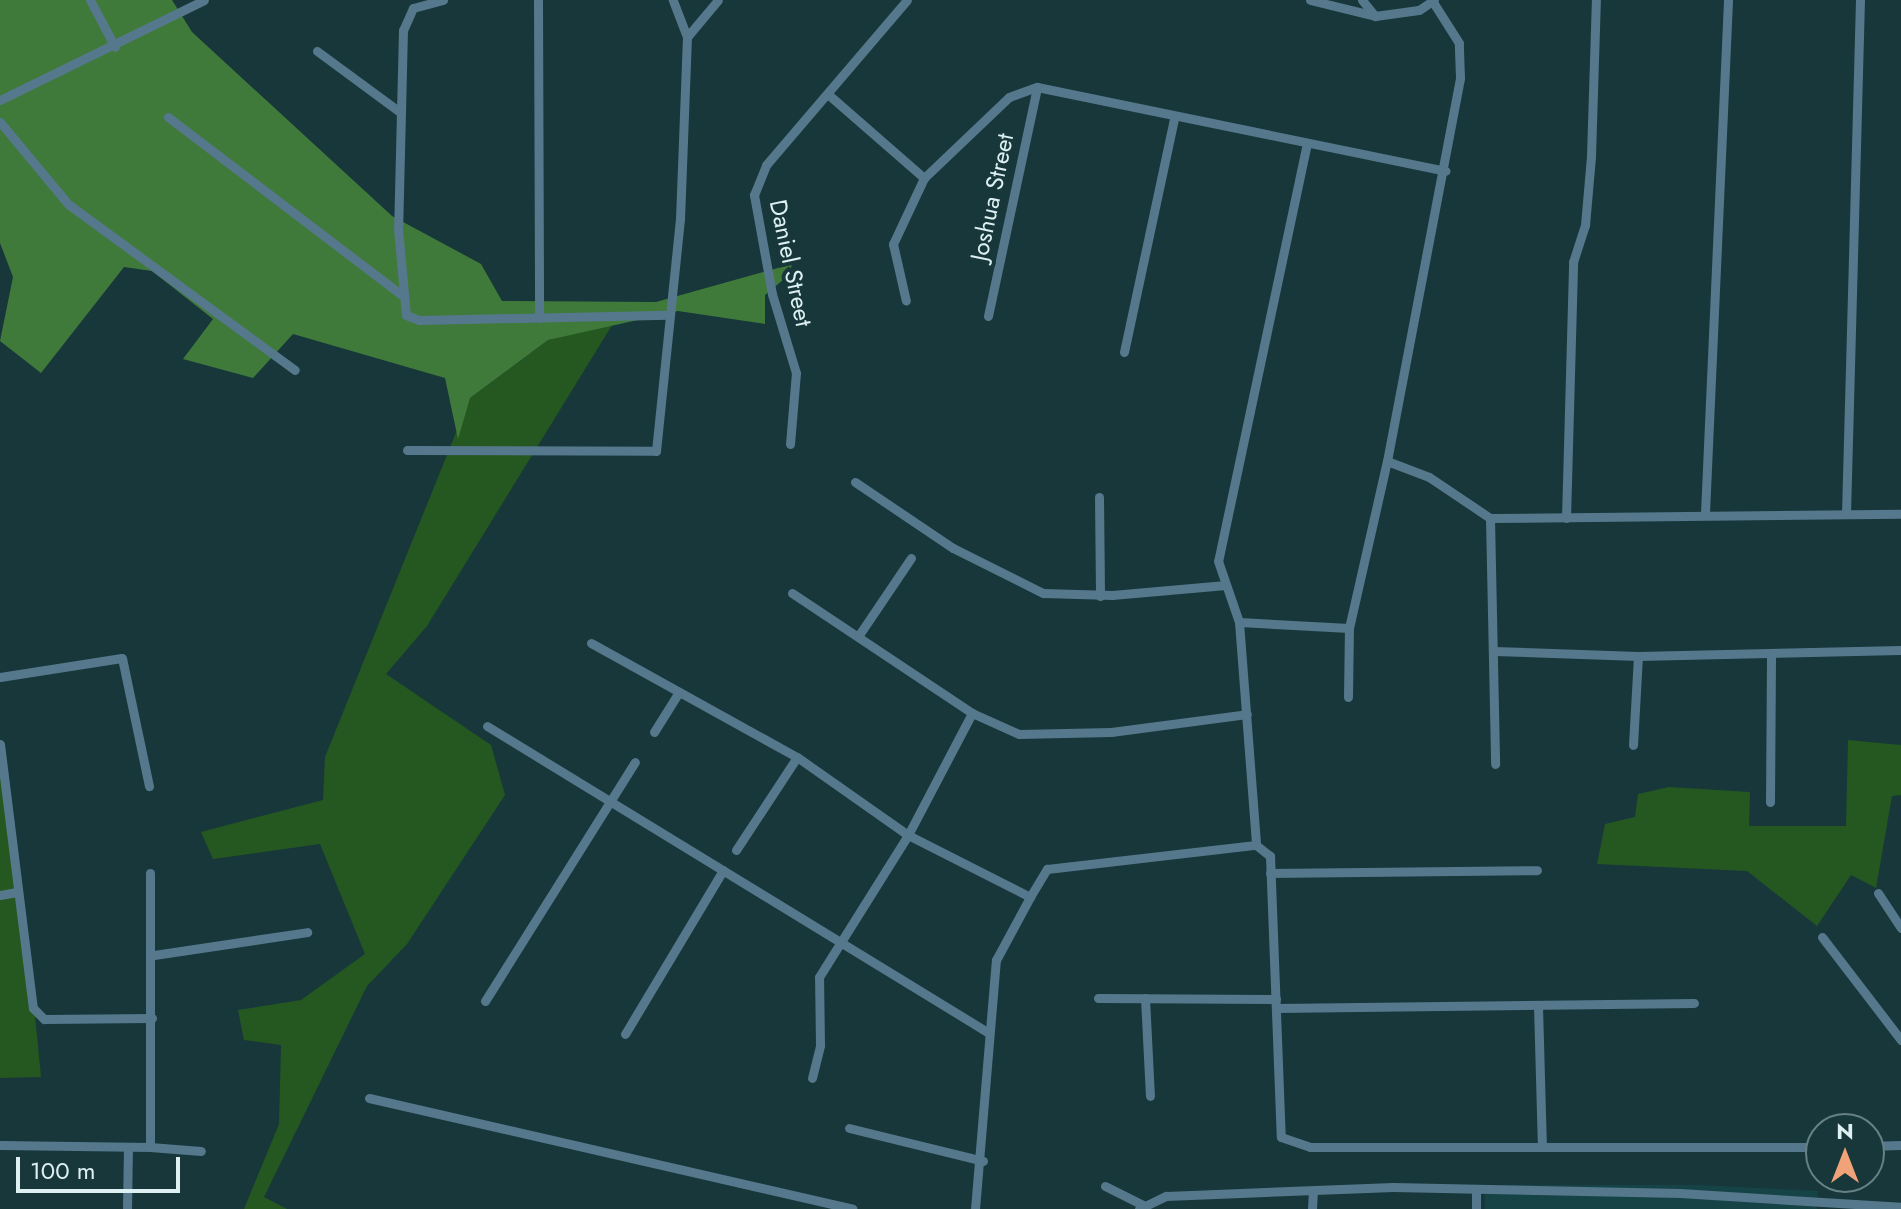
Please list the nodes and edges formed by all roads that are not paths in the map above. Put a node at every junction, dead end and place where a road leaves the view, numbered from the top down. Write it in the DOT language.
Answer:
graph roads {
  1 [pos="90,0"];
  2 [pos="204,0"];
  3 [pos="443,0"];
  4 [pos="538,0"];
  5 [pos="673,0"];
  6 [pos="718,0"];
  7 [pos="907,0"];
  8 [pos="1310,0"];
  9 [pos="1362,0"];
  10 [pos="1596,0"];
  11 [pos="1728,0"];
  12 [pos="1860,0"];
  13 [pos="1434,1"];
  14 [pos="1375,16"];
  15 [pos="687,37"];
  16 [pos="115,47"];
  17 [pos="317,51"];
  18 [pos="1037,87"];
  19 [pos="830,96"];
  20 [pos="0,100"];
  21 [pos="401,113"];
  22 [pos="168,117"];
  23 [pos="1174,119"];
  24 [pos="0,122"];
  25 [pos="1307,143"];
  26 [pos="1445,171"];
  27 [pos="924,178"];
  28 [pos="400,294"];
  29 [pos="906,301"];
  30 [pos="668,315"];
  31 [pos="988,316"];
  32 [pos="539,318"];
  33 [pos="1124,352"];
  34 [pos="295,370"];
  35 [pos="790,444"];
  36 [pos="407,450"];
  37 [pos="1387,461"];
  38 [pos="855,482"];
  39 [pos="1099,497"];
  40 [pos="1705,513"];
  41 [pos="1846,514"];
  42 [pos="1901,514"];
  43 [pos="1490,518"];
  44 [pos="1566,518"];
  45 [pos="911,558"];
  46 [pos="1226,585"];
  47 [pos="792,593"];
  48 [pos="1100,596"];
  49 [pos="1239,622"];
  50 [pos="1349,628"];
  51 [pos="859,635"];
  52 [pos="591,643"];
  53 [pos="1901,650"];
  54 [pos="1494,651"];
  55 [pos="1771,654"];
  56 [pos="1638,656"];
  57 [pos="0,677"];
  58 [pos="679,692"];
  59 [pos="1348,697"];
  60 [pos="972,713"];
  61 [pos="1247,714"];
  62 [pos="487,726"];
  63 [pos="654,732"];
  64 [pos="0,744"];
  65 [pos="1633,745"];
  66 [pos="1,756"];
  67 [pos="797,757"];
  68 [pos="635,762"];
  69 [pos="1495,764"];
  70 [pos="149,786"];
  71 [pos="609,802"];
  72 [pos="1770,802"];
  73 [pos="908,835"];
  74 [pos="1256,845"];
  75 [pos="736,850"];
  76 [pos="723,870"];
  77 [pos="1537,870"];
  78 [pos="150,873"];
  79 [pos="1270,873"];
  80 [pos="17,892"];
  81 [pos="1878,893"];
  82 [pos="0,895"];
  83 [pos="1030,897"];
  84 [pos="1901,928"];
  85 [pos="307,932"];
  86 [pos="1822,937"];
  87 [pos="839,942"];
  88 [pos="154,955"];
  89 [pos="1098,998"];
  90 [pos="1145,998"];
  91 [pos="485,1001"];
  92 [pos="1694,1003"];
  93 [pos="1276,1004"];
  94 [pos="1538,1006"];
  95 [pos="152,1018"];
  96 [pos="989,1033"];
  97 [pos="625,1034"];
  98 [pos="1901,1040"];
  99 [pos="812,1078"];
  100 [pos="1150,1096"];
  101 [pos="369,1098"];
  102 [pos="849,1128"];
  103 [pos="0,1145"];
  104 [pos="1542,1146"];
  105 [pos="128,1147"];
  106 [pos="150,1147"];
  107 [pos="1805,1147"];
  108 [pos="201,1151"];
  109 [pos="983,1161"];
  110 [pos="1105,1186"];
  111 [pos="1476,1189"];
  112 [pos="1313,1191"];
  113 [pos="1141,1207"];
  114 [pos="1901,1207"];
  115 [pos="1880,1208"];
  116 [pos="127,1209"];
  117 [pos="852,1209"];
  118 [pos="975,1209"];
  119 [pos="1312,1209"];
  120 [pos="1476,1209"];
  1 -- 16 [label="street"];
  2 -- 16 [label="street"];
  3 -- 21 [label="street"];
  4 -- 32 [label="street"];
  5 -- 15 [label="street"];
  6 -- 15 [label="street"];
  7 -- 19 [label="street, Daniel Street"];
  8 -- 14 [label="street"];
  9 -- 14 [label="street"];
  10 -- 44 [label="street"];
  11 -- 40 [label="street"];
  12 -- 41 [label="street"];
  13 -- 14 [label="street"];
  13 -- 26 [label="street"];
  15 -- 30 [label="street"];
  16 -- 20 [label="street"];
  17 -- 21 [label="street"];
  18 -- 23 [label="street"];
  18 -- 27 [label="street"];
  18 -- 31 [label="street, Joshua Street"];
  19 -- 27 [label="street"];
  19 -- 35 [label="street, Daniel Street"];
  21 -- 28 [label="street"];
  22 -- 28 [label="street"];
  23 -- 25 [label="street"];
  23 -- 33 [label="street"];
  24 -- 34 [label="street"];
  25 -- 26 [label="street"];
  25 -- 46 [label="street"];
  26 -- 37 [label="street"];
  27 -- 29 [label="street"];
  28 -- 32 [label="street"];
  30 -- 32 [label="street"];
  30 -- 36 [label="street"];
  37 -- 43 [label="street"];
  37 -- 50 [label="street"];
  38 -- 48 [label="street"];
  39 -- 48 [label="street"];
  40 -- 41 [label="street"];
  40 -- 44 [label="street"];
  41 -- 42 [label="street"];
  43 -- 44 [label="street"];
  43 -- 54 [label="street"];
  45 -- 51 [label="street"];
  46 -- 48 [label="street"];
  46 -- 49 [label="street"];
  47 -- 51 [label="street"];
  49 -- 50 [label="street"];
  49 -- 61 [label="street"];
  50 -- 59 [label="street"];
  51 -- 60 [label="street"];
  52 -- 58 [label="street"];
  53 -- 55 [label="street"];
  54 -- 56 [label="street"];
  54 -- 69 [label="street"];
  55 -- 56 [label="street"];
  55 -- 72 [label="street"];
  56 -- 65 [label="street"];
  57 -- 70 [label="street"];
  58 -- 63 [label="street"];
  58 -- 67 [label="street"];
  60 -- 61 [label="street"];
  60 -- 73 [label="street"];
  61 -- 74 [label="street"];
  62 -- 71 [label="street"];
  64 -- 66 [label="street"];
  66 -- 80 [label="street"];
  67 -- 73 [label="street"];
  67 -- 75 [label="street"];
  68 -- 71 [label="street"];
  71 -- 76 [label="street"];
  71 -- 91 [label="street"];
  73 -- 83 [label="street"];
  73 -- 87 [label="street"];
  74 -- 79 [label="street"];
  74 -- 83 [label="street"];
  76 -- 87 [label="street"];
  76 -- 97 [label="street"];
  77 -- 79 [label="street"];
  78 -- 88 [label="street"];
  79 -- 93 [label="street"];
  80 -- 82 [label="street"];
  80 -- 95 [label="street"];
  81 -- 84 [label="street"];
  83 -- 96 [label="street"];
  85 -- 88 [label="street"];
  86 -- 98 [label="street"];
  87 -- 96 [label="street"];
  87 -- 99 [label="street"];
  88 -- 95 [label="street"];
  89 -- 90 [label="street"];
  90 -- 93 [label="street"];
  90 -- 100 [label="street"];
  92 -- 94 [label="street"];
  93 -- 94 [label="street"];
  93 -- 104 [label="street"];
  94 -- 104 [label="street"];
  95 -- 106 [label="street"];
  96 -- 109 [label="street"];
  101 -- 117 [label="street"];
  102 -- 109 [label="street"];
  103 -- 105 [label="street"];
  104 -- 107 [label="street"];
  105 -- 106 [label="street"];
  105 -- 116 [label="street"];
  106 -- 108 [label="street"];
  109 -- 118 [label="street"];
  110 -- 113 [label="street"];
  111 -- 112 [label="street"];
  111 -- 115 [label="street"];
  111 -- 120 [label="street"];
  112 -- 113 [label="street"];
  112 -- 119 [label="street"];
  114 -- 115 [label="street"];
}
